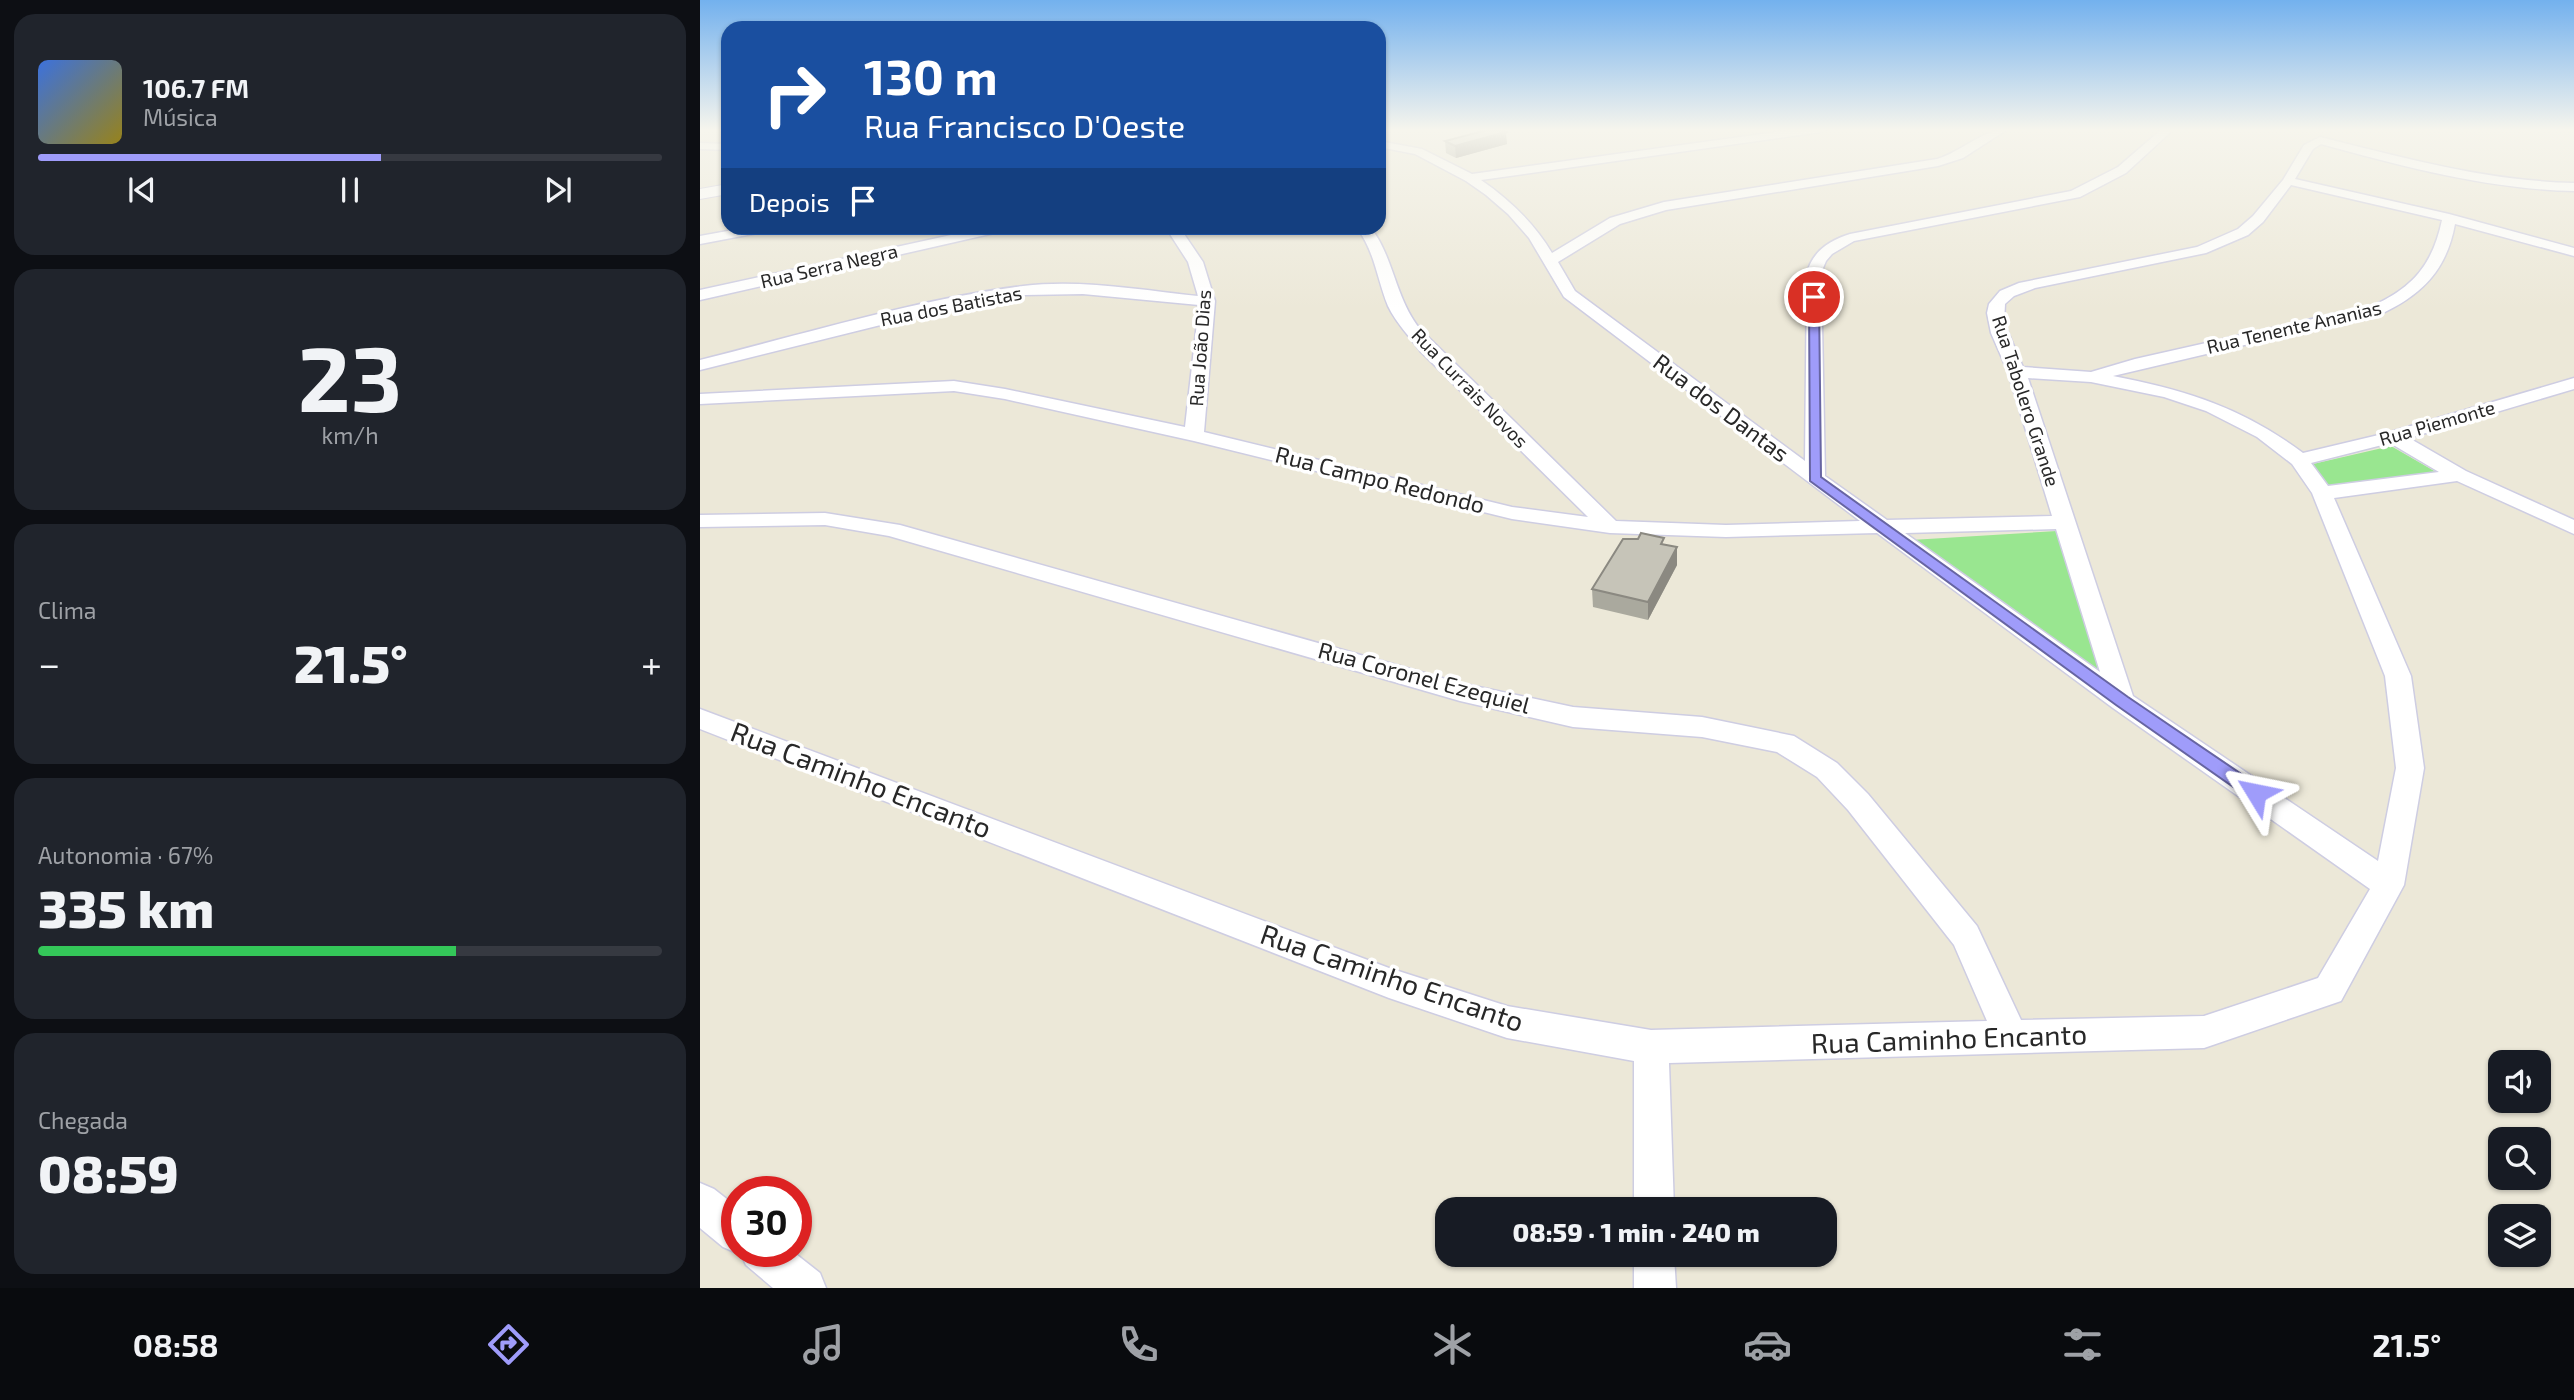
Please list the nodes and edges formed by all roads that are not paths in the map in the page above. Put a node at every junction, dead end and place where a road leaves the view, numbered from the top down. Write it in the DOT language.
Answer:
graph roads {
  1 [pos="1484,189"];
  2 [pos="1761,189"];
  3 [pos="2085,189"];
  4 [pos="2282,189"];
  5 [pos="2323,189"];
  6 [pos="2530,189"];
  7 [pos="721,190"];
  8 [pos="700,194"];
  9 [pos="2574,201"];
  10 [pos="2448,218"];
  11 [pos="726,235"];
  12 [pos="968,235"];
  13 [pos="1178,235"];
  14 [pos="1369,235"];
  15 [pos="700,240"];
  16 [pos="2574,251"];
  17 [pos="1551,260"];
  18 [pos="700,295"];
  19 [pos="1207,301"];
  20 [pos="2135,364"];
  21 [pos="700,365"];
  22 [pos="2017,372"];
  23 [pos="2091,377"];
  24 [pos="2574,383"];
  25 [pos="2168,392"];
  26 [pos="700,399"];
  27 [pos="1194,435"];
  28 [pos="2393,437"];
  29 [pos="2299,460"];
  30 [pos="2459,475"];
  31 [pos="1815,478"];
  32 [pos="2322,493"];
  33 [pos="700,522"];
  34 [pos="2065,522"];
  35 [pos="1610,527"];
  36 [pos="2574,527"];
  37 [pos="1884,528"];
  38 [pos="2122,701"];
  39 [pos="700,719"];
  40 [pos="2389,885"];
  41 [pos="2011,1037"];
  42 [pos="1651,1047"];
  43 [pos="1654,1197"];
  44 [pos="700,1203"];
  45 [pos="721,1220"];
  46 [pos="780,1267"];
  47 [pos="1654,1267"];
  48 [pos="806,1288"];
  49 [pos="1655,1288"];
  1 -- 17 [label="street, Rua dos Dantas"];
  2 -- 17 [label="street"];
  3 -- 31 [label="street"];
  4 -- 22 [label="street, Rua Tabolero Grande"];
  5 -- 10 [label="street"];
  6 -- 9 [label="street"];
  7 -- 8 [label="street"];
  10 -- 16 [label="street"];
  10 -- 20 [label="street, Rua Tenente Ananias"];
  11 -- 15 [label="street"];
  12 -- 18 [label="street, Rua Serra Negra"];
  13 -- 19 [label="street, Rua João Dias"];
  14 -- 35 [label="street, Rua Currais Novos"];
  17 -- 31 [label="street, Rua dos Dantas"];
  19 -- 21 [label="street, Rua dos Batistas"];
  19 -- 27 [label="street, Rua João Dias"];
  20 -- 23 [label="street, Rua Tenente Ananias"];
  20 -- 25 [label="street"];
  22 -- 23 [label="street"];
  22 -- 34 [label="street, Rua Tabolero Grande"];
  23 -- 25 [label="street"];
  24 -- 28 [label="street, Rua Piemonte"];
  25 -- 29 [label="street, Rua Caminho Encanto"];
  26 -- 27 [label="street, Rua Campo Redondo"];
  27 -- 35 [label="street, Rua Campo Redondo"];
  28 -- 29 [label="street, Rua Piemonte"];
  28 -- 30 [label="street"];
  29 -- 32 [label="street, Rua Caminho Encanto"];
  30 -- 32 [label="street"];
  30 -- 36 [label="street"];
  31 -- 37 [label="street, Rua dos Dantas"];
  32 -- 40 [label="street, Rua Caminho Encanto"];
  33 -- 41 [label="street, Rua Coronel Ezequiel"];
  34 -- 37 [label="street, Rua Campo Redondo"];
  34 -- 38 [label="street, Rua Tabolero Grande"];
  35 -- 37 [label="street, Rua Campo Redondo"];
  37 -- 38 [label="street, Rua dos Dantas"];
  38 -- 40 [label="street, Rua dos Dantas"];
  39 -- 42 [label="street, Rua Caminho Encanto"];
  40 -- 41 [label="street, Rua Caminho Encanto"];
  41 -- 42 [label="street, Rua Caminho Encanto"];
  42 -- 43 [label="street"];
  44 -- 45 [label="street"];
  46 -- 48 [label="street"];
  47 -- 49 [label="street"];
}
